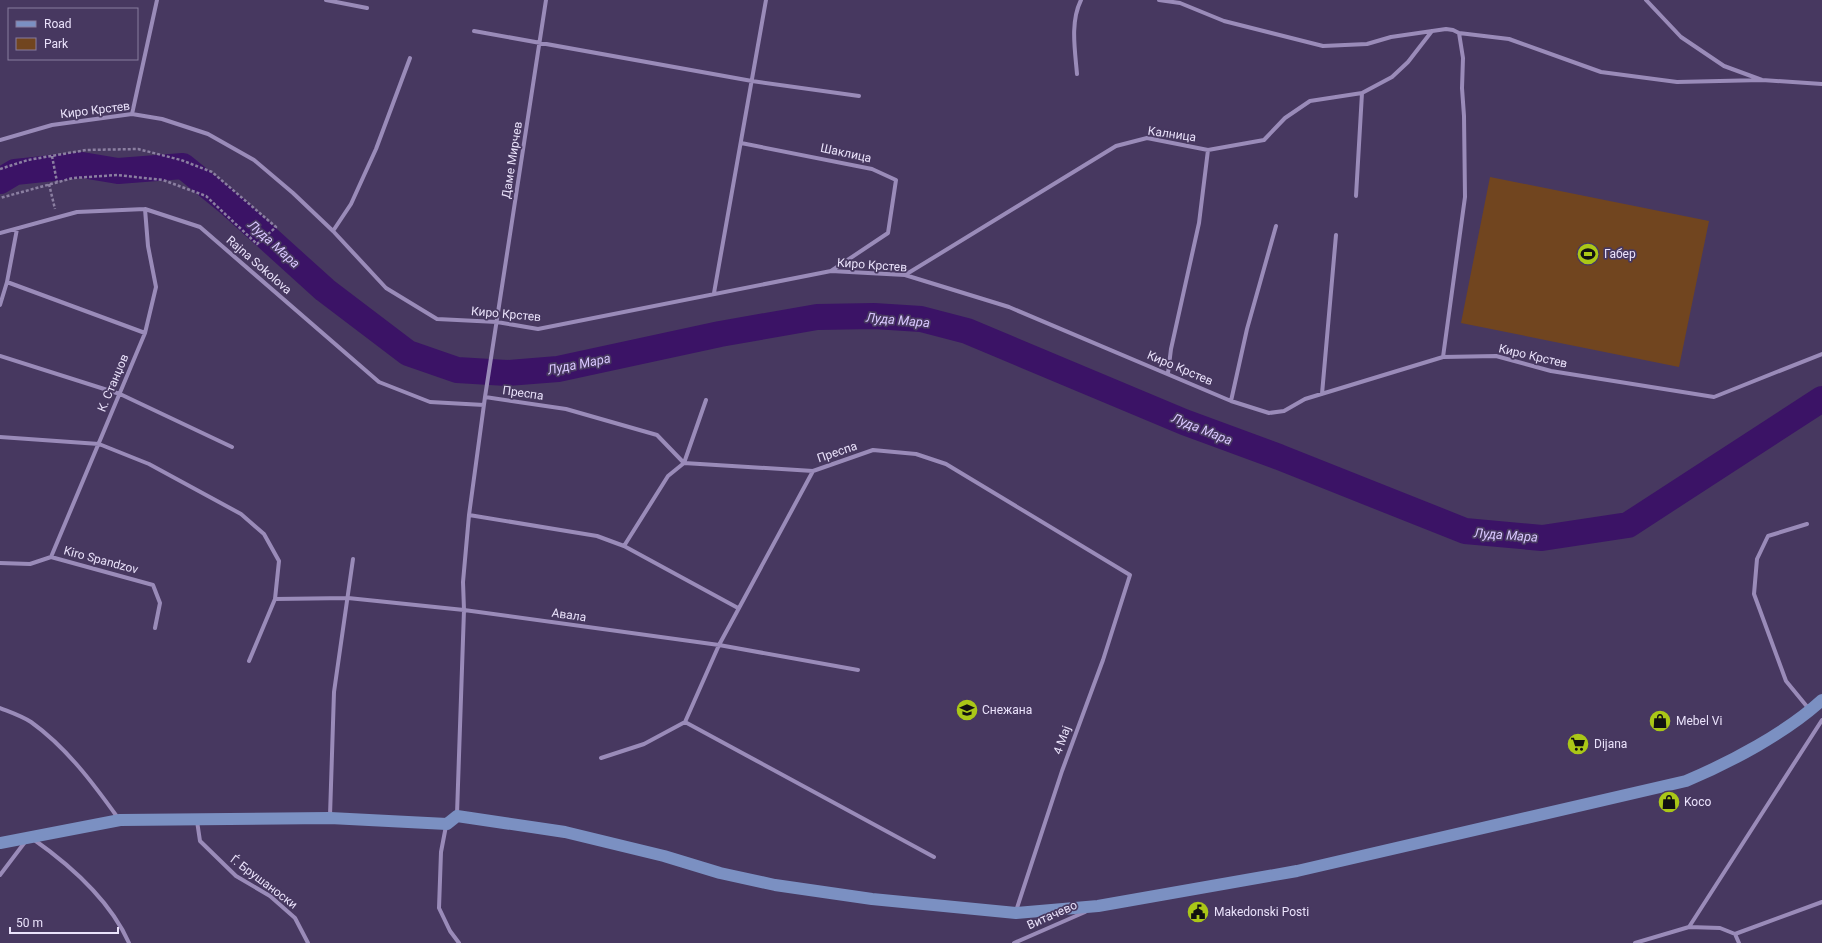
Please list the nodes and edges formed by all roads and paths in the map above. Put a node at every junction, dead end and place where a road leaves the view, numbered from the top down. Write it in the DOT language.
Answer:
graph roads {
  1 [pos="157,0"];
  2 [pos="326,0"];
  3 [pos="546,0"];
  4 [pos="766,0"];
  5 [pos="1081,0"];
  6 [pos="1159,0"];
  7 [pos="1646,0"];
  8 [pos="1180,2"];
  9 [pos="366,8"];
  10 [pos="474,31"];
  11 [pos="1433,31"];
  12 [pos="1459,33"];
  13 [pos="540,43"];
  14 [pos="410,58"];
  15 [pos="1077,74"];
  16 [pos="1762,80"];
  17 [pos="752,81"];
  18 [pos="1822,84"];
  19 [pos="1362,93"];
  20 [pos="859,96"];
  21 [pos="132,114"];
  22 [pos="0,140"];
  23 [pos="741,143"];
  24 [pos="1208,150"];
  25 [pos="52,156"];
  26 [pos="0,169"];
  27 [pos="57,182"];
  28 [pos="49,184"];
  29 [pos="1356,196"];
  30 [pos="0,198"];
  31 [pos="146,209"];
  32 [pos="57,218"];
  33 [pos="1276,226"];
  34 [pos="17,229"];
  35 [pos="333,231"];
  36 [pos="0,233"];
  37 [pos="1336,235"];
  38 [pos="831,271"];
  39 [pos="905,275"];
  40 [pos="8,282"];
  41 [pos="714,294"];
  42 [pos="0,305"];
  43 [pos="496,322"];
  44 [pos="145,333"];
  45 [pos="1822,354"];
  46 [pos="0,356"];
  47 [pos="1443,358"];
  48 [pos="1168,373"];
  49 [pos="120,394"];
  50 [pos="1322,394"];
  51 [pos="485,397"];
  52 [pos="706,400"];
  53 [pos="1231,401"];
  54 [pos="484,405"];
  55 [pos="0,437"];
  56 [pos="98,444"];
  57 [pos="232,447"];
  58 [pos="684,463"];
  59 [pos="812,471"];
  60 [pos="469,515"];
  61 [pos="1807,524"];
  62 [pos="624,546"];
  63 [pos="51,557"];
  64 [pos="353,559"];
  65 [pos="0,564"];
  66 [pos="1130,575"];
  67 [pos="348,598"];
  68 [pos="276,599"];
  69 [pos="738,608"];
  70 [pos="464,610"];
  71 [pos="155,628"];
  72 [pos="719,645"];
  73 [pos="249,660"];
  74 [pos="858,670"];
  75 [pos="1822,700"];
  76 [pos="0,708"];
  77 [pos="1810,711"];
  78 [pos="1822,720"];
  79 [pos="685,722"];
  80 [pos="602,758"];
  81 [pos="457,816"];
  82 [pos="197,818"];
  83 [pos="330,818"];
  84 [pos="120,820"];
  85 [pos="447,824"];
  86 [pos="29,836"];
  87 [pos="0,843"];
  88 [pos="934,857"];
  89 [pos="0,875"];
  90 [pos="1822,902"];
  91 [pos="1098,906"];
  92 [pos="1016,913"];
  93 [pos="1689,927"];
  94 [pos="1735,934"];
  95 [pos="129,943"];
  96 [pos="308,943"];
  97 [pos="460,943"];
  98 [pos="1014,943"];
  99 [pos="1635,943"];
  100 [pos="1740,943"];
  1 -- 21 [label="street"];
  2 -- 9 [label="street"];
  3 -- 13 [label="street, Даме Мирчев"];
  4 -- 17 [label="street"];
  5 -- 15 [label="street"];
  6 -- 8 [label="street"];
  7 -- 16 [label="street"];
  8 -- 11 [label="street"];
  10 -- 13 [label="street"];
  11 -- 12 [label="street"];
  11 -- 19 [label="street, Калница"];
  12 -- 16 [label="street"];
  12 -- 47 [label="street"];
  13 -- 17 [label="street"];
  13 -- 43 [label="street, Даме Мирчев"];
  14 -- 35 [label="street"];
  16 -- 18 [label="street"];
  17 -- 20 [label="street"];
  17 -- 23 [label="street"];
  19 -- 24 [label="street, Калница"];
  19 -- 29 [label="street"];
  21 -- 22 [label="street, Киро Крстев"];
  21 -- 35 [label="street, Киро Крстев"];
  23 -- 38 [label="street, Шаклица"];
  23 -- 41 [label="street"];
  24 -- 39 [label="street, Калница"];
  24 -- 48 [label="street"];
  25 -- 26 [label="path"];
  25 -- 27 [label="path"];
  25 -- 27 [label="path"];
  27 -- 28 [label="path"];
  28 -- 30 [label="path"];
  28 -- 32 [label="path"];
  31 -- 32 [label="street, Rajna Sokolova"];
  31 -- 44 [label="street, К. Станџов"];
  31 -- 54 [label="street, Rajna Sokolova"];
  32 -- 34 [label="street, Rajna Sokolova"];
  33 -- 53 [label="street"];
  34 -- 36 [label="street, Rajna Sokolova"];
  34 -- 40 [label="street"];
  35 -- 43 [label="street, Киро Крстев"];
  37 -- 50 [label="street"];
  38 -- 39 [label="street, Киро Крстев"];
  38 -- 41 [label="street, Киро Крстев"];
  39 -- 48 [label="street, Киро Крстев"];
  40 -- 42 [label="street"];
  40 -- 44 [label="street"];
  41 -- 43 [label="street, Киро Крстев"];
  43 -- 51 [label="street, Даме Мирчев"];
  44 -- 49 [label="street, К. Станџов"];
  45 -- 47 [label="street, Киро Крстев"];
  46 -- 49 [label="street"];
  47 -- 50 [label="street, Киро Крстев"];
  48 -- 53 [label="street, Киро Крстев"];
  49 -- 56 [label="street, К. Станџов"];
  49 -- 57 [label="street"];
  50 -- 53 [label="street, Киро Крстев"];
  51 -- 54 [label="street, Даме Мирчев"];
  51 -- 58 [label="street, Преспа"];
  52 -- 58 [label="street"];
  54 -- 60 [label="street, Даме Мирчев"];
  55 -- 56 [label="street"];
  56 -- 63 [label="street, К. Станџов"];
  56 -- 68 [label="street"];
  58 -- 59 [label="street, Преспа"];
  58 -- 62 [label="street"];
  59 -- 66 [label="street, Преспа"];
  59 -- 69 [label="street"];
  60 -- 62 [label="street"];
  60 -- 70 [label="street, Даме Мирчев"];
  61 -- 77 [label="street"];
  62 -- 69 [label="street"];
  63 -- 65 [label="street, Kiro Spandzov"];
  63 -- 71 [label="street, Kiro Spandzov"];
  64 -- 67 [label="street"];
  66 -- 92 [label="street, 4 Мај"];
  67 -- 68 [label="street, Авала"];
  67 -- 70 [label="street, Авала"];
  67 -- 83 [label="street"];
  68 -- 73 [label="street"];
  69 -- 72 [label="street"];
  70 -- 72 [label="street, Авала"];
  70 -- 81 [label="street, Даме Мирчев"];
  72 -- 74 [label="street, Авала"];
  72 -- 79 [label="street"];
  75 -- 77 [label="main road"];
  76 -- 84 [label="street"];
  77 -- 91 [label="main road"];
  78 -- 93 [label="street"];
  79 -- 80 [label="street"];
  79 -- 88 [label="street"];
  81 -- 85 [label="main road"];
  81 -- 92 [label="main road"];
  82 -- 83 [label="main road"];
  82 -- 84 [label="main road"];
  82 -- 96 [label="street, Ѓ. Брушаноски"];
  83 -- 85 [label="main road"];
  84 -- 86 [label="main road"];
  85 -- 97 [label="street"];
  86 -- 87 [label="main road"];
  86 -- 89 [label="street"];
  86 -- 95 [label="street"];
  90 -- 94 [label="street"];
  91 -- 92 [label="main road"];
  91 -- 98 [label="street, Витачево"];
  93 -- 94 [label="street"];
  93 -- 99 [label="street"];
  94 -- 100 [label="street"];
}
